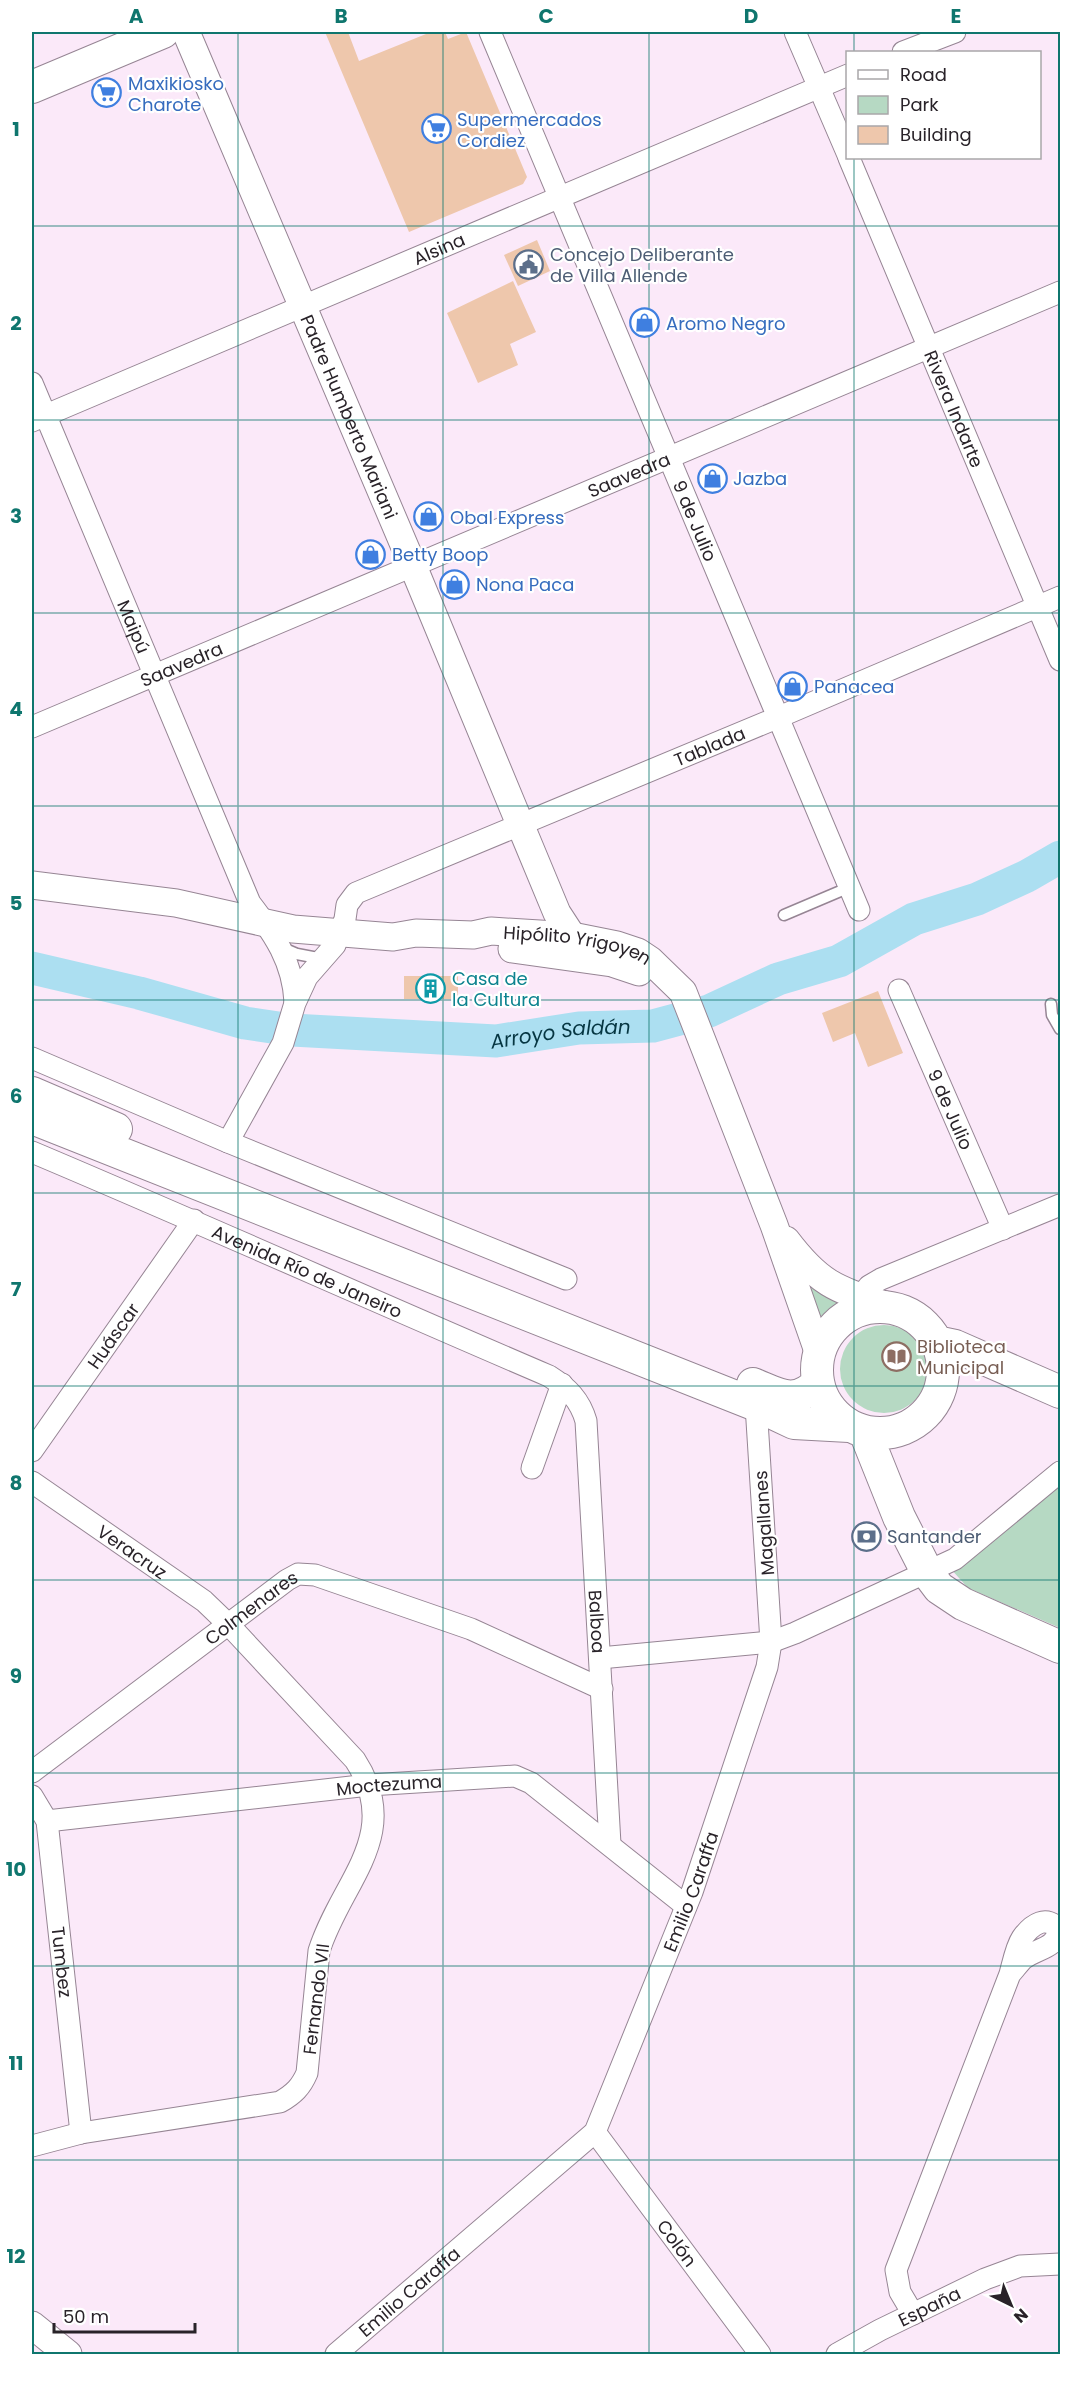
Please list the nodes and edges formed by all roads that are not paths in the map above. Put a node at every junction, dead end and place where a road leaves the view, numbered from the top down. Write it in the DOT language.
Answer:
graph roads {
  1 [pos="163,32"];
  2 [pos="186,32"];
  3 [pos="490,32"];
  4 [pos="795,32"];
  5 [pos="955,32"];
  6 [pos="906,51"];
  7 [pos="846,76"];
  8 [pos="32,87"];
  9 [pos="819,87"];
  10 [pos="846,151"];
  11 [pos="849,159"];
  12 [pos="560,197"];
  13 [pos="1060,292"];
  14 [pos="301,307"];
  15 [pos="929,348"];
  16 [pos="32,383"];
  17 [pos="38,418"];
  18 [pos="670,457"];
  19 [pos="413,566"];
  20 [pos="1060,597"];
  21 [pos="1038,606"];
  22 [pos="1060,660"];
  23 [pos="155,674"];
  24 [pos="779,717"];
  25 [pos="32,727"];
  26 [pos="520,824"];
  27 [pos="32,885"];
  28 [pos="850,887"];
  29 [pos="176,903"];
  30 [pos="250,903"];
  31 [pos="859,910"];
  32 [pos="293,911"];
  33 [pos="784,915"];
  34 [pos="343,926"];
  35 [pos="272,934"];
  36 [pos="473,935"];
  37 [pos="572,936"];
  38 [pos="323,959"];
  39 [pos="677,987"];
  40 [pos="899,990"];
  41 [pos="295,1003"];
  42 [pos="1051,1004"];
  43 [pos="1060,1029"];
  44 [pos="32,1058"];
  45 [pos="32,1093"];
  46 [pos="32,1118"];
  47 [pos="228,1142"];
  48 [pos="32,1152"];
  49 [pos="1060,1205"];
  50 [pos="194,1220"];
  51 [pos="774,1225"];
  52 [pos="1003,1229"];
  53 [pos="566,1279"];
  54 [pos="863,1308"];
  55 [pos="936,1342"];
  56 [pos="819,1368"];
  57 [pos="569,1392"];
  58 [pos="1060,1392"];
  59 [pos="756,1405"];
  60 [pos="857,1429"];
  61 [pos="32,1451"];
  62 [pos="532,1468"];
  63 [pos="1060,1472"];
  64 [pos="32,1482"];
  65 [pos="927,1572"];
  66 [pos="229,1625"];
  67 [pos="771,1642"];
  68 [pos="1060,1647"];
  69 [pos="600,1658"];
  70 [pos="602,1689"];
  71 [pos="32,1772"];
  72 [pos="369,1785"];
  73 [pos="32,1796"];
  74 [pos="47,1821"];
  75 [pos="610,1844"];
  76 [pos="686,1906"];
  77 [pos="1010,1974"];
  78 [pos="595,2132"];
  79 [pos="81,2133"];
  80 [pos="32,2146"];
  81 [pos="1060,2264"];
  82 [pos="913,2314"];
  83 [pos="32,2325"];
  84 [pos="68,2355"];
  85 [pos="336,2355"];
  86 [pos="760,2355"];
  87 [pos="837,2355"];
  1 -- 8 [label="main road"];
  2 -- 14 [label="street, Padre Humberto Mariani"];
  3 -- 12 [label="street, 9 de Julio"];
  4 -- 9 [label="street, Rivera Indarte"];
  5 -- 6 [label="street"];
  7 -- 9 [label="street, Alsina"];
  9 -- 10 [label="street, Rivera Indarte"];
  9 -- 12 [label="street, Alsina"];
  11 -- 15 [label="street, Rivera Indarte"];
  12 -- 14 [label="street, Alsina"];
  12 -- 18 [label="street, 9 de Julio"];
  13 -- 15 [label="street, Saavedra"];
  14 -- 17 [label="street, Alsina"];
  14 -- 19 [label="street, Padre Humberto Mariani"];
  15 -- 18 [label="street, Saavedra"];
  15 -- 21 [label="street, Rivera Indarte"];
  16 -- 17 [label="street, Maipú"];
  17 -- 23 [label="street, Maipú"];
  18 -- 19 [label="street, Saavedra"];
  18 -- 24 [label="street, 9 de Julio"];
  19 -- 23 [label="street, Saavedra"];
  19 -- 26 [label="street, Padre Humberto Mariani"];
  20 -- 21 [label="street, Tablada"];
  21 -- 22 [label="street, Rivera Indarte"];
  21 -- 24 [label="street, Tablada"];
  23 -- 25 [label="street, Saavedra"];
  23 -- 30 [label="street, Maipú"];
  24 -- 26 [label="street, Tablada"];
  24 -- 28 [label="street, 9 de Julio"];
  26 -- 34 [label="street, Tablada"];
  26 -- 37 [label="street, Padre Humberto Mariani"];
  27 -- 29 [label="street"];
  28 -- 31 [label="street, 9 de Julio"];
  28 -- 33 [label="lane"];
  29 -- 30 [label="street"];
  29 -- 35 [label="street"];
  30 -- 32 [label="street"];
  30 -- 35 [label="street, Maipú"];
  32 -- 34 [label="street"];
  32 -- 35 [label="street"];
  34 -- 35 [label="street"];
  34 -- 36 [label="street, Hipólito Yrigoyen"];
  34 -- 38 [label="street"];
  35 -- 38 [label="lane"];
  35 -- 41 [label="street, Maipú"];
  36 -- 37 [label="street, Hipólito Yrigoyen"];
  36 -- 39 [label="street, Hipólito Yrigoyen"];
  37 -- 39 [label="street, Hipólito Yrigoyen"];
  38 -- 41 [label="street"];
  39 -- 51 [label="street"];
  40 -- 52 [label="street, 9 de Julio"];
  41 -- 47 [label="street"];
  42 -- 43 [label="lane"];
  44 -- 47 [label="street"];
  45 -- 56 [label="main road"];
  46 -- 59 [label="main road"];
  47 -- 53 [label="street"];
  48 -- 50 [label="street, Avenida Río de Janeiro"];
  49 -- 52 [label="street"];
  50 -- 57 [label="street, Avenida Río de Janeiro"];
  50 -- 61 [label="street, Huáscar"];
  51 -- 54 [label="street"];
  51 -- 56 [label="street"];
  52 -- 54 [label="street"];
  54 -- 55 [label="main road"];
  54 -- 56 [label="main road"];
  55 -- 58 [label="main road"];
  55 -- 60 [label="main road"];
  56 -- 60 [label="main road"];
  57 -- 62 [label="street"];
  57 -- 69 [label="street, Balboa"];
  59 -- 60 [label="main road"];
  59 -- 67 [label="street, Magallanes"];
  60 -- 65 [label="main road"];
  63 -- 65 [label="street"];
  64 -- 66 [label="street, Veracruz"];
  65 -- 67 [label="street"];
  65 -- 68 [label="main road"];
  66 -- 70 [label="street, Colmenares"];
  66 -- 71 [label="street, Colmenares"];
  66 -- 72 [label="street, Fernando VII"];
  67 -- 69 [label="street"];
  67 -- 76 [label="street, Emilio Caraffa"];
  69 -- 70 [label="street, Balboa"];
  70 -- 75 [label="street, Balboa"];
  72 -- 74 [label="street, Moctezuma"];
  72 -- 75 [label="street, Moctezuma"];
  72 -- 79 [label="street, Fernando VII"];
  73 -- 74 [label="street, Tumbez"];
  74 -- 79 [label="street, Tumbez"];
  75 -- 76 [label="street, Moctezuma"];
  76 -- 78 [label="street, Emilio Caraffa"];
  77 -- 82 [label="street"];
  78 -- 85 [label="street, Emilio Caraffa"];
  78 -- 86 [label="street, Colón"];
  79 -- 80 [label="street, Fernando VII"];
  81 -- 82 [label="street, España"];
  82 -- 87 [label="street, España"];
  83 -- 84 [label="street"];
}
